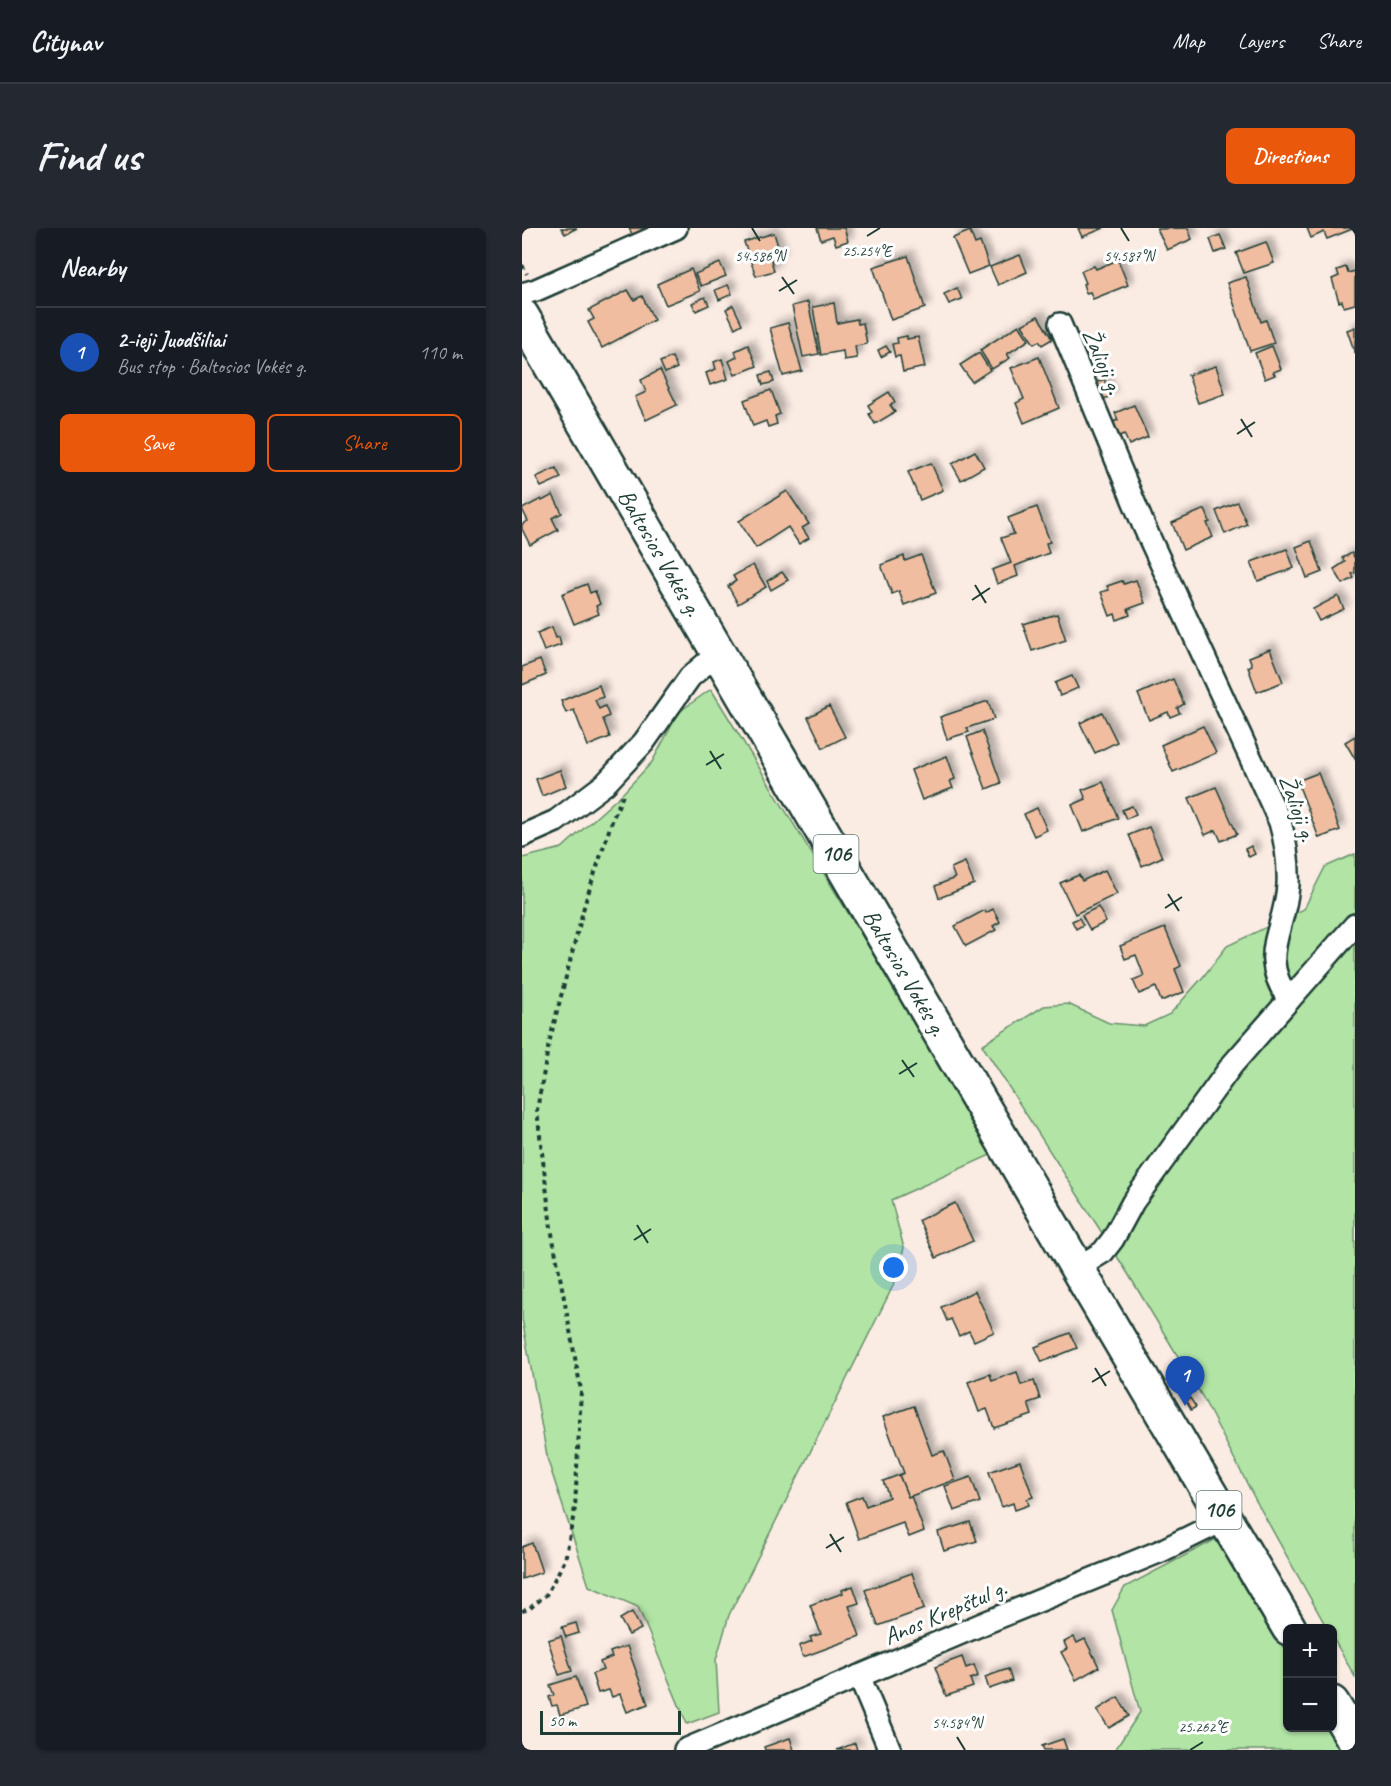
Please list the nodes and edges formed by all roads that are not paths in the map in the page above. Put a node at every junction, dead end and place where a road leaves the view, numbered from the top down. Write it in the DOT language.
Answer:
graph roads {
  1 [pos="676,228"];
  2 [pos="522,294"];
  3 [pos="522,316"];
  4 [pos="1060,324"];
  5 [pos="718,653"];
  6 [pos="522,836"];
  7 [pos="1355,925"];
  8 [pos="1289,1000"];
  9 [pos="1077,1269"];
  10 [pos="1224,1520"];
  11 [pos="1286,1624"];
  12 [pos="859,1676"];
  13 [pos="1337,1711"];
  14 [pos="1355,1741"];
  15 [pos="685,1750"];
  16 [pos="890,1750"];
  1 -- 2 [label="street"];
  3 -- 5 [label="main road, Baltosios Vokės g. / 106"];
  4 -- 8 [label="street, Žalioji g."];
  5 -- 6 [label="street"];
  5 -- 9 [label="main road, Baltosios Vokės g. / 106"];
  7 -- 8 [label="street"];
  8 -- 9 [label="street"];
  9 -- 10 [label="main road, Baltosios Vokės g. / 106"];
  10 -- 11 [label="main road, Baltosios Vokės g. / 106"];
  10 -- 12 [label="street, Anos Krepštul g."];
  12 -- 15 [label="street, Anos Krepštul g."];
  12 -- 16 [label="street"];
  13 -- 14 [label="main road"];
}
